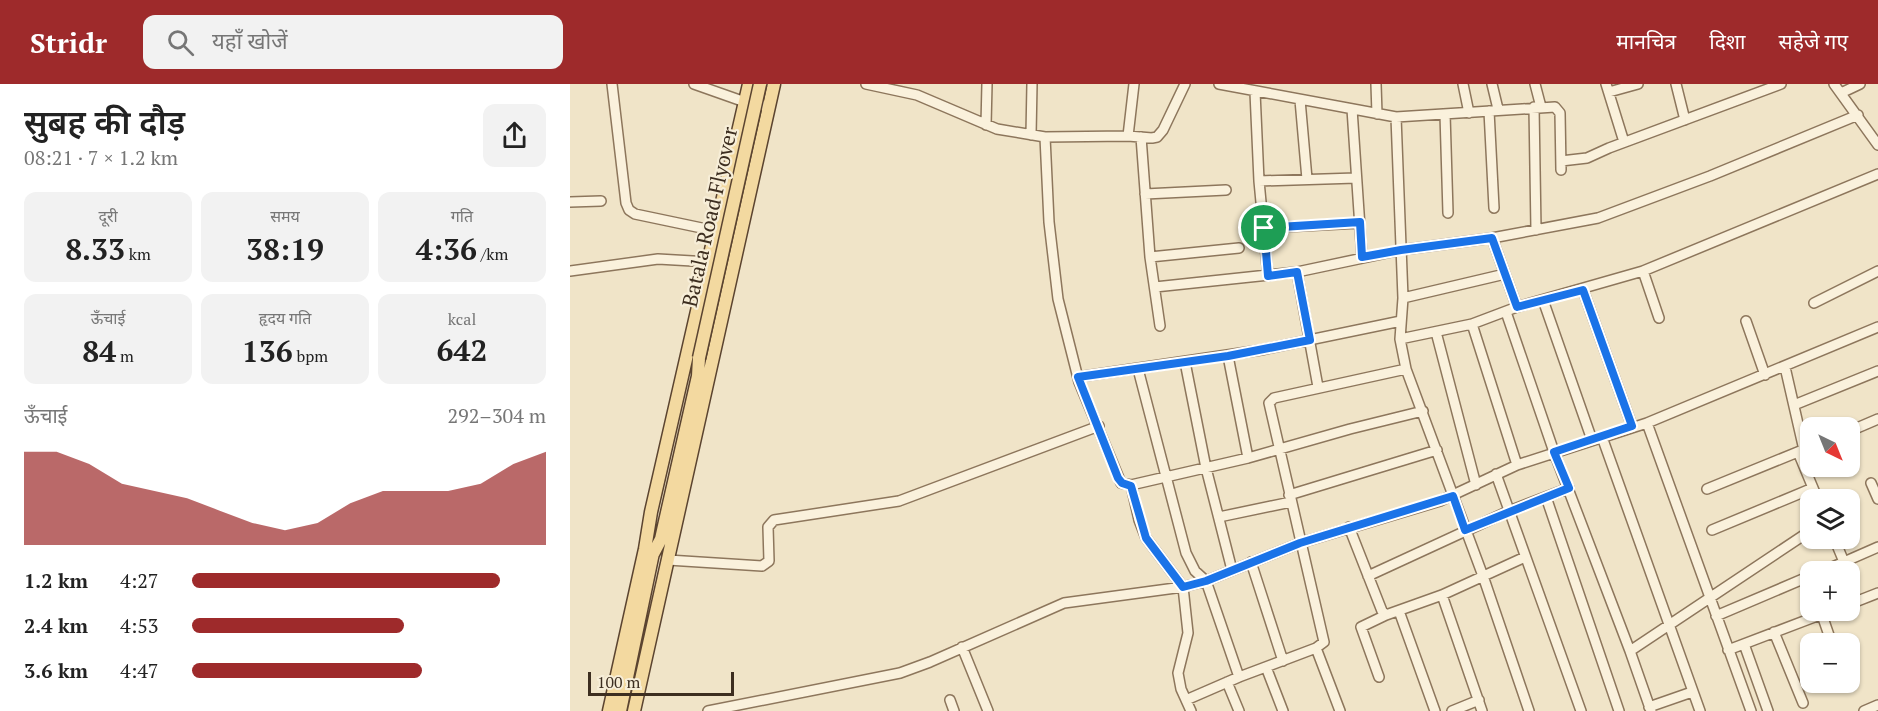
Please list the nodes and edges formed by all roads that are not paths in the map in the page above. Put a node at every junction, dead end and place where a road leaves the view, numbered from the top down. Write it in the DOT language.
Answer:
graph roads {
  1 [pos="612,84"];
  2 [pos="694,84"];
  3 [pos="749,84"];
  4 [pos="760,84"];
  5 [pos="774,84"];
  6 [pos="866,84"];
  7 [pos="987,84"];
  8 [pos="1032,84"];
  9 [pos="1134,84"];
  10 [pos="1185,84"];
  11 [pos="1219,84"];
  12 [pos="1376,84"];
  13 [pos="1463,84"];
  14 [pos="1492,84"];
  15 [pos="1535,84"];
  16 [pos="1638,84"];
  17 [pos="1676,84"];
  18 [pos="1781,84"];
  19 [pos="1834,84"];
  20 [pos="1860,84"];
  21 [pos="885,86"];
  22 [pos="1607,88"];
  23 [pos="1255,92"];
  24 [pos="1841,93"];
  25 [pos="1300,100"];
  26 [pos="745,102"];
  27 [pos="769,107"];
  28 [pos="1537,107"];
  29 [pos="1352,109"];
  30 [pos="1493,110"];
  31 [pos="1468,112"];
  32 [pos="1377,114"];
  33 [pos="1445,114"];
  34 [pos="1858,115"];
  35 [pos="1396,117"];
  36 [pos="1685,120"];
  37 [pos="986,124"];
  38 [pos="1030,135"];
  39 [pos="1128,136"];
  40 [pos="1045,137"];
  41 [pos="1141,137"];
  42 [pos="1624,142"];
  43 [pos="1878,145"];
  44 [pos="1878,174"];
  45 [pos="1356,178"];
  46 [pos="1307,179"];
  47 [pos="1258,181"];
  48 [pos="1226,190"];
  49 [pos="1145,194"];
  50 [pos="601,201"];
  51 [pos="570,202"];
  52 [pos="1494,208"];
  53 [pos="1448,213"];
  54 [pos="1360,222"];
  55 [pos="1264,228"];
  56 [pos="1536,230"];
  57 [pos="716,231"];
  58 [pos="1492,238"];
  59 [pos="1239,248"];
  60 [pos="1401,250"];
  61 [pos="1150,257"];
  62 [pos="1362,257"];
  63 [pos="710,261"];
  64 [pos="570,271"];
  65 [pos="1643,271"];
  66 [pos="1878,271"];
  67 [pos="1297,272"];
  68 [pos="1504,274"];
  69 [pos="1268,276"];
  70 [pos="1155,288"];
  71 [pos="1583,290"];
  72 [pos="1403,298"];
  73 [pos="1543,300"];
  74 [pos="1814,303"];
  75 [pos="1517,307"];
  76 [pos="1506,312"];
  77 [pos="1659,318"];
  78 [pos="1401,321"];
  79 [pos="1746,321"];
  80 [pos="1472,324"];
  81 [pos="1160,326"];
  82 [pos="1878,327"];
  83 [pos="1436,332"];
  84 [pos="1400,339"];
  85 [pos="1310,340"];
  86 [pos="1228,356"];
  87 [pos="1185,362"];
  88 [pos="1785,367"];
  89 [pos="1138,369"];
  90 [pos="1406,369"];
  91 [pos="1878,371"];
  92 [pos="1765,375"];
  93 [pos="1078,377"];
  94 [pos="1318,387"];
  95 [pos="1794,405"];
  96 [pos="1423,411"];
  97 [pos="1878,419"];
  98 [pos="1647,423"];
  99 [pos="1099,426"];
  100 [pos="1632,426"];
  101 [pos="1860,427"];
  102 [pos="1800,432"];
  103 [pos="1597,439"];
  104 [pos="1278,449"];
  105 [pos="1437,450"];
  106 [pos="1554,452"];
  107 [pos="1800,452"];
  108 [pos="1248,458"];
  109 [pos="1517,465"];
  110 [pos="1206,468"];
  111 [pos="1496,474"];
  112 [pos="1166,477"];
  113 [pos="1811,477"];
  114 [pos="1871,483"];
  115 [pos="1476,485"];
  116 [pos="1131,486"];
  117 [pos="1569,488"];
  118 [pos="1814,488"];
  119 [pos="1707,489"];
  120 [pos="1453,496"];
  121 [pos="1546,497"];
  122 [pos="1290,499"];
  123 [pos="1878,499"];
  124 [pos="1509,511"];
  125 [pos="1218,517"];
  126 [pos="1349,527"];
  127 [pos="1465,530"];
  128 [pos="1712,530"];
  129 [pos="1800,538"];
  130 [pos="1300,543"];
  131 [pos="1878,547"];
  132 [pos="1525,557"];
  133 [pos="668,560"];
  134 [pos="1846,561"];
  135 [pos="1251,562"];
  136 [pos="1232,570"];
  137 [pos="1368,576"];
  138 [pos="1483,576"];
  139 [pos="1800,580"];
  140 [pos="1206,581"];
  141 [pos="1183,587"];
  142 [pos="1878,593"];
  143 [pos="1442,595"];
  144 [pos="1711,597"];
  145 [pos="1860,600"];
  146 [pos="1399,611"];
  147 [pos="1386,615"];
  148 [pos="1716,616"];
  149 [pos="1805,621"];
  150 [pos="1668,627"];
  151 [pos="1774,632"];
  152 [pos="1744,644"];
  153 [pos="962,647"];
  154 [pos="1316,648"];
  155 [pos="1728,650"];
  156 [pos="1630,651"];
  157 [pos="1283,661"];
  158 [pos="1266,667"];
  159 [pos="1239,676"];
  160 [pos="1379,677"];
  161 [pos="1227,682"];
  162 [pos="1692,692"];
  163 [pos="950,700"];
  164 [pos="1186,700"];
  165 [pos="1479,700"];
  166 [pos="1803,703"];
  167 [pos="1878,705"];
  168 [pos="1650,709"];
  169 [pos="609,711"];
  170 [pos="620,711"];
  171 [pos="634,711"];
  172 [pos="708,711"];
  173 [pos="954,711"];
  174 [pos="988,711"];
  175 [pos="1191,711"];
  176 [pos="1239,711"];
  177 [pos="1283,711"];
  178 [pos="1340,711"];
  179 [pos="1435,711"];
  180 [pos="1452,711"];
  181 [pos="1482,711"];
  182 [pos="1529,711"];
  183 [pos="1581,711"];
  184 [pos="1619,711"];
  185 [pos="1700,711"];
  186 [pos="1750,711"];
  187 [pos="1768,711"];
  188 [pos="1864,711"];
  1 -- 57 [label="street"];
  2 -- 26 [label="street"];
  3 -- 26 [label="main road"];
  4 -- 170 [label="main road, Batala Road Flyover, bridge"];
  5 -- 27 [label="main road"];
  6 -- 21 [label="street"];
  7 -- 37 [label="street"];
  8 -- 38 [label="street"];
  9 -- 39 [label="street"];
  10 -- 41 [label="street"];
  11 -- 23 [label="street"];
  12 -- 32 [label="street"];
  13 -- 31 [label="street"];
  14 -- 30 [label="street"];
  15 -- 28 [label="street"];
  16 -- 22 [label="street"];
  17 -- 36 [label="street"];
  18 -- 36 [label="street"];
  19 -- 24 [label="street"];
  20 -- 24 [label="street"];
  21 -- 37 [label="street"];
  22 -- 42 [label="street"];
  23 -- 25 [label="street"];
  23 -- 47 [label="street"];
  24 -- 34 [label="street"];
  25 -- 29 [label="street"];
  25 -- 46 [label="street"];
  26 -- 27 [label="street"];
  26 -- 57 [label="main road"];
  27 -- 133 [label="main road"];
  28 -- 30 [label="street"];
  28 -- 42 [label="street"];
  28 -- 56 [label="street"];
  29 -- 32 [label="street"];
  29 -- 45 [label="street"];
  30 -- 31 [label="street"];
  30 -- 52 [label="street"];
  31 -- 33 [label="street"];
  32 -- 35 [label="street"];
  33 -- 35 [label="street"];
  33 -- 53 [label="street"];
  34 -- 43 [label="street"];
  34 -- 56 [label="street"];
  35 -- 60 [label="street"];
  36 -- 42 [label="street"];
  37 -- 38 [label="street"];
  38 -- 40 [label="street"];
  39 -- 40 [label="street"];
  39 -- 41 [label="street"];
  40 -- 93 [label="street"];
  41 -- 49 [label="street"];
  44 -- 65 [label="street"];
  45 -- 46 [label="street"];
  45 -- 54 [label="street"];
  46 -- 47 [label="street"];
  47 -- 55 [label="street"];
  48 -- 49 [label="street"];
  49 -- 61 [label="street"];
  50 -- 51 [label="street"];
  54 -- 55 [label="street"];
  54 -- 62 [label="street"];
  55 -- 69 [label="street"];
  56 -- 58 [label="street"];
  57 -- 63 [label="main road"];
  58 -- 60 [label="street"];
  58 -- 68 [label="street"];
  59 -- 61 [label="street"];
  60 -- 62 [label="street"];
  60 -- 72 [label="street"];
  61 -- 70 [label="street"];
  62 -- 67 [label="street"];
  63 -- 64 [label="street"];
  63 -- 169 [label="main road"];
  65 -- 71 [label="street"];
  65 -- 77 [label="street"];
  66 -- 74 [label="street"];
  67 -- 69 [label="street"];
  67 -- 85 [label="street"];
  68 -- 72 [label="street"];
  68 -- 75 [label="street"];
  69 -- 70 [label="street"];
  70 -- 81 [label="street"];
  71 -- 73 [label="street"];
  71 -- 100 [label="street"];
  72 -- 78 [label="street"];
  73 -- 75 [label="street"];
  73 -- 103 [label="street"];
  75 -- 76 [label="street"];
  76 -- 80 [label="street"];
  76 -- 106 [label="street"];
  78 -- 84 [label="street"];
  78 -- 85 [label="street"];
  79 -- 92 [label="street"];
  80 -- 83 [label="street"];
  80 -- 109 [label="street"];
  82 -- 88 [label="street"];
  83 -- 84 [label="street"];
  83 -- 115 [label="street"];
  84 -- 90 [label="street"];
  85 -- 86 [label="street"];
  85 -- 94 [label="street"];
  86 -- 87 [label="street"];
  86 -- 108 [label="street"];
  87 -- 89 [label="street"];
  87 -- 110 [label="street"];
  88 -- 92 [label="street"];
  88 -- 95 [label="street"];
  89 -- 93 [label="street"];
  89 -- 112 [label="street"];
  90 -- 94 [label="street"];
  90 -- 96 [label="street"];
  91 -- 95 [label="street"];
  92 -- 98 [label="street"];
  93 -- 99 [label="street"];
  94 -- 104 [label="street"];
  95 -- 102 [label="street"];
  96 -- 104 [label="street"];
  96 -- 105 [label="street"];
  97 -- 101 [label="street"];
  98 -- 100 [label="street"];
  98 -- 144 [label="street"];
  99 -- 116 [label="street"];
  99 -- 133 [label="street"];
  100 -- 103 [label="street"];
  103 -- 106 [label="street"];
  103 -- 150 [label="street"];
  104 -- 108 [label="street"];
  104 -- 122 [label="street"];
  105 -- 120 [label="street"];
  105 -- 122 [label="street"];
  106 -- 109 [label="street"];
  106 -- 117 [label="street"];
  107 -- 119 [label="street"];
  108 -- 110 [label="street"];
  109 -- 111 [label="street"];
  110 -- 112 [label="street"];
  110 -- 125 [label="street"];
  111 -- 115 [label="street"];
  111 -- 124 [label="street"];
  112 -- 116 [label="street"];
  112 -- 140 [label="street"];
  113 -- 118 [label="street"];
  114 -- 123 [label="street"];
  115 -- 120 [label="street"];
  116 -- 141 [label="street"];
  117 -- 121 [label="street"];
  117 -- 156 [label="street"];
  118 -- 128 [label="street"];
  120 -- 126 [label="street"];
  120 -- 127 [label="street"];
  121 -- 124 [label="street"];
  121 -- 184 [label="street"];
  122 -- 125 [label="street"];
  122 -- 130 [label="street"];
  124 -- 127 [label="street"];
  124 -- 132 [label="street"];
  125 -- 136 [label="street"];
  126 -- 130 [label="street"];
  126 -- 137 [label="street"];
  127 -- 137 [label="street"];
  127 -- 138 [label="street"];
  129 -- 144 [label="street"];
  130 -- 135 [label="street"];
  130 -- 154 [label="street"];
  131 -- 134 [label="street"];
  132 -- 138 [label="street"];
  132 -- 183 [label="street"];
  133 -- 171 [label="main road"];
  135 -- 136 [label="street"];
  135 -- 157 [label="street"];
  136 -- 140 [label="street"];
  137 -- 147 [label="street"];
  138 -- 143 [label="street"];
  138 -- 182 [label="street"];
  139 -- 148 [label="street"];
  140 -- 141 [label="street"];
  140 -- 159 [label="street"];
  141 -- 153 [label="street"];
  141 -- 164 [label="street"];
  142 -- 145 [label="street"];
  143 -- 146 [label="street"];
  143 -- 165 [label="street"];
  144 -- 148 [label="street"];
  144 -- 150 [label="street"];
  146 -- 147 [label="street"];
  146 -- 179 [label="street"];
  147 -- 160 [label="street"];
  148 -- 155 [label="street"];
  149 -- 151 [label="street"];
  150 -- 156 [label="street"];
  150 -- 162 [label="street"];
  151 -- 152 [label="street"];
  151 -- 166 [label="street"];
  152 -- 155 [label="street"];
  152 -- 187 [label="street"];
  153 -- 172 [label="street"];
  153 -- 174 [label="street"];
  154 -- 157 [label="street"];
  154 -- 178 [label="street"];
  155 -- 186 [label="street"];
  156 -- 168 [label="street"];
  157 -- 158 [label="street"];
  158 -- 159 [label="street"];
  158 -- 177 [label="street"];
  159 -- 161 [label="street"];
  161 -- 164 [label="street"];
  161 -- 176 [label="street"];
  162 -- 168 [label="street"];
  162 -- 185 [label="street"];
  163 -- 173 [label="street"];
  164 -- 175 [label="street"];
  165 -- 180 [label="street"];
  165 -- 181 [label="street"];
  167 -- 188 [label="street"];
}
